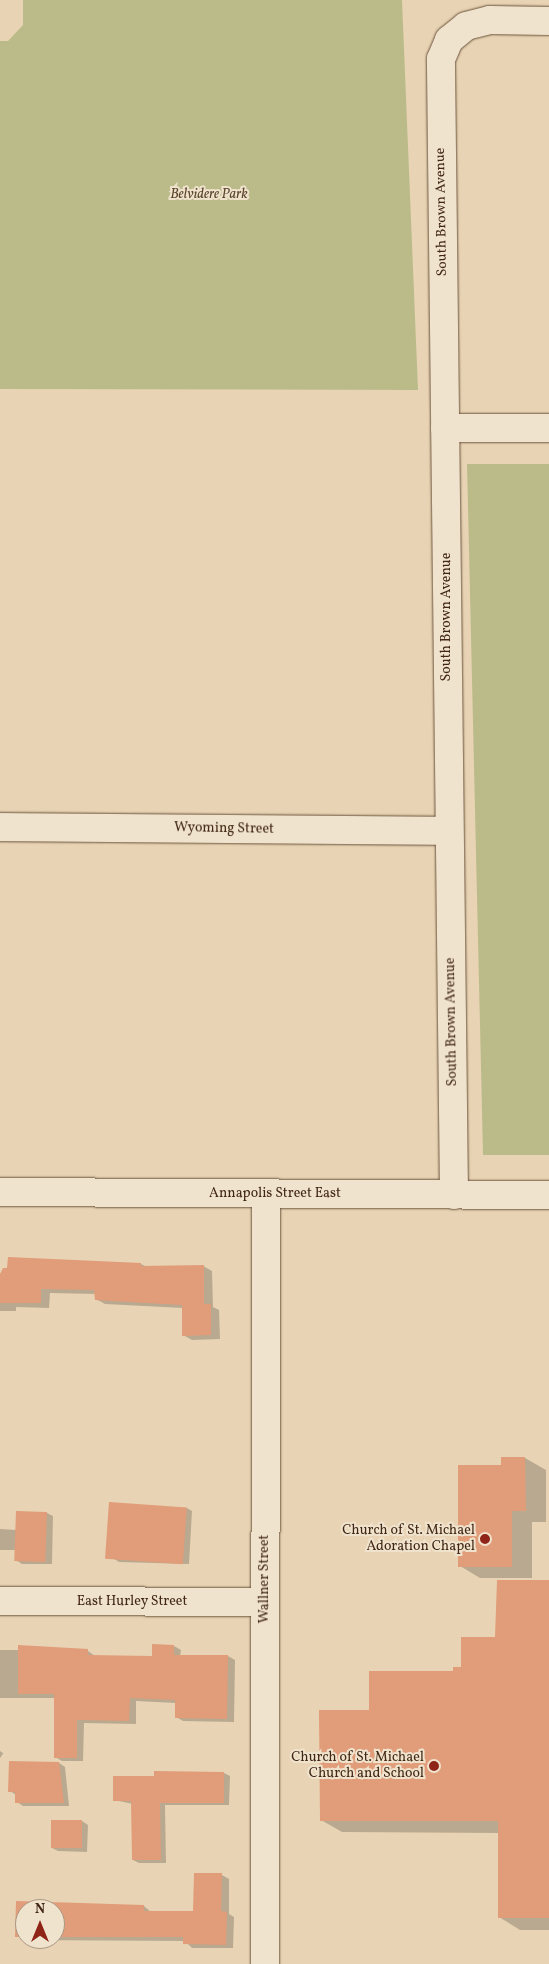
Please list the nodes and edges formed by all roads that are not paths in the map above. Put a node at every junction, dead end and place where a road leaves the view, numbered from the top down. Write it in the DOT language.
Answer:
graph roads {
  1 [pos="549,21"];
  2 [pos="445,428"];
  3 [pos="549,428"];
  4 [pos="0,827"];
  5 [pos="449,831"];
  6 [pos="0,1192"];
  7 [pos="266,1194"];
  8 [pos="454,1195"];
  9 [pos="549,1196"];
  10 [pos="0,1601"];
  11 [pos="265,1602"];
  12 [pos="265,1964"];
  1 -- 2 [label="street, South Brown Avenue"];
  2 -- 3 [label="street"];
  2 -- 5 [label="street, South Brown Avenue"];
  4 -- 5 [label="street, Wyoming Street"];
  5 -- 8 [label="street, South Brown Avenue"];
  6 -- 7 [label="street, Annapolis Street East"];
  7 -- 8 [label="street, Annapolis Street East"];
  7 -- 11 [label="street, Wallner Street"];
  8 -- 9 [label="street, Annapolis Street East"];
  10 -- 11 [label="street, East Hurley Street"];
  11 -- 12 [label="street, Wallner Street"];
}
